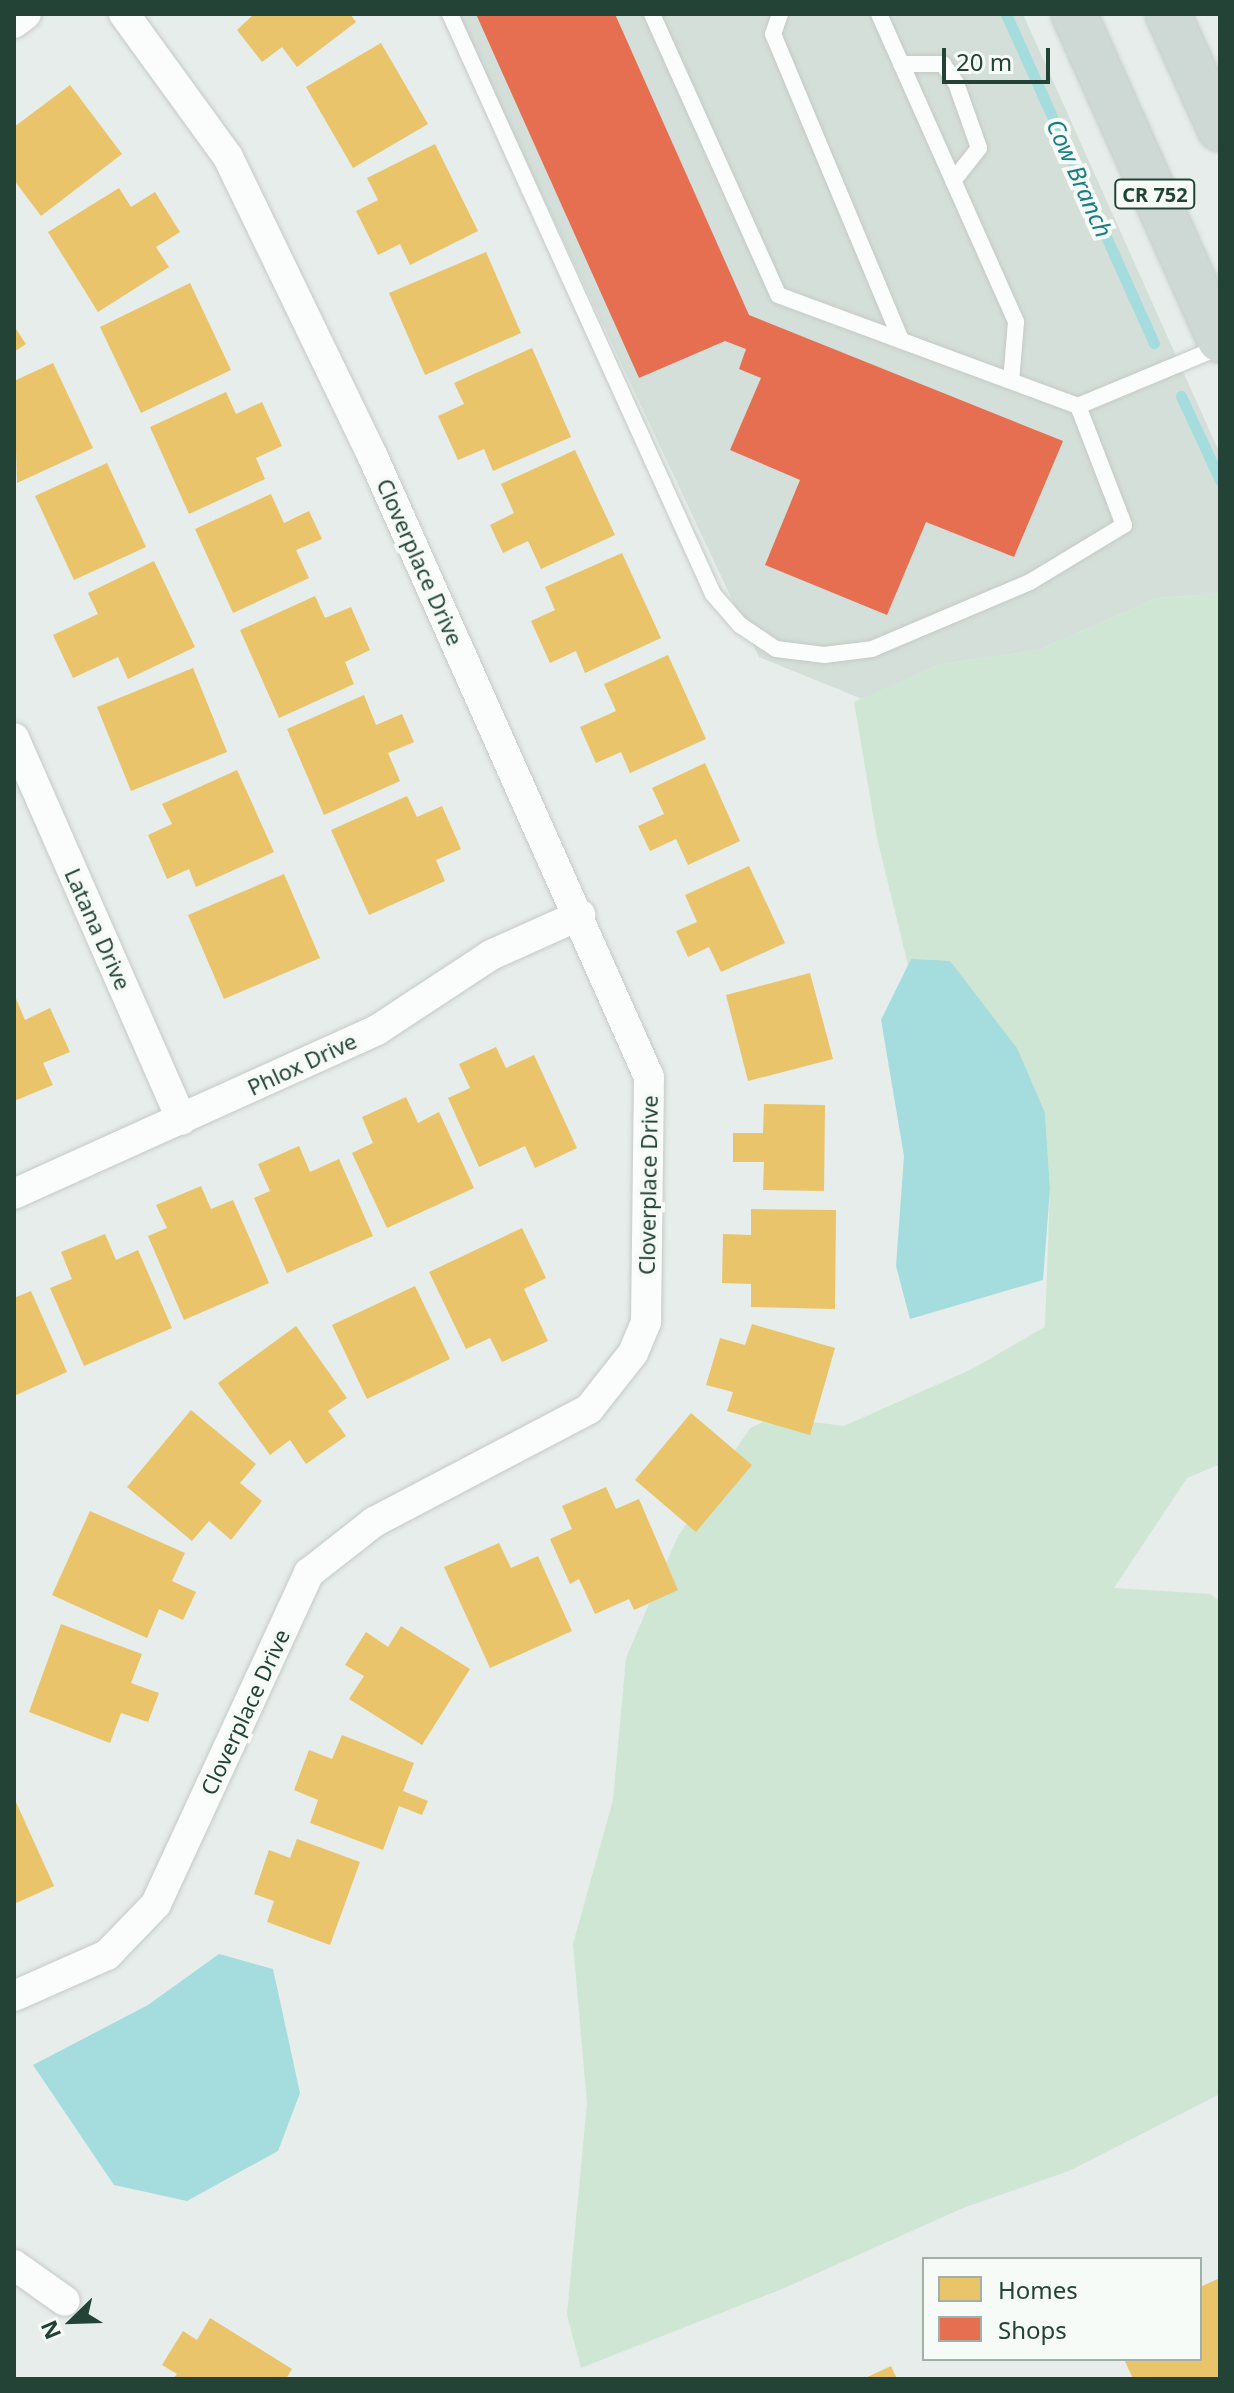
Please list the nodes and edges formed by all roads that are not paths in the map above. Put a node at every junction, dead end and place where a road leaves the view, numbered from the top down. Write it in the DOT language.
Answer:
graph roads {
  1 [pos="26,14"];
  2 [pos="124,14"];
  3 [pos="450,14"];
  4 [pos="652,14"];
  5 [pos="765,14"];
  6 [pos="780,14"];
  7 [pos="879,14"];
  8 [pos="1074,14"];
  9 [pos="1168,14"];
  10 [pos="14,23"];
  11 [pos="773,34"];
  12 [pos="901,64"];
  13 [pos="1220,129"];
  14 [pos="953,181"];
  15 [pos="901,340"];
  16 [pos="1220,340"];
  17 [pos="1220,347"];
  18 [pos="1011,381"];
  19 [pos="1078,406"];
  20 [pos="14,738"];
  21 [pos="580,915"];
  22 [pos="182,1120"];
  23 [pos="14,1194"];
  24 [pos="14,1996"];
  25 [pos="14,2265"];
  26 [pos="65,2301"];
  1 -- 10 [label="street"];
  2 -- 21 [label="street, Cloverplace Drive"];
  3 -- 19 [label="lane"];
  4 -- 15 [label="lane"];
  5 -- 11 [label="lane"];
  6 -- 11 [label="lane"];
  7 -- 12 [label="lane"];
  8 -- 16 [label="main road, CR 752"];
  9 -- 13 [label="main road"];
  11 -- 15 [label="lane"];
  12 -- 14 [label="lane"];
  12 -- 14 [label="lane"];
  14 -- 18 [label="lane"];
  15 -- 18 [label="lane"];
  17 -- 19 [label="lane"];
  18 -- 19 [label="lane"];
  20 -- 22 [label="street, Latana Drive"];
  21 -- 22 [label="street, Phlox Drive"];
  21 -- 24 [label="street, Cloverplace Drive"];
  22 -- 23 [label="street, Phlox Drive"];
  25 -- 26 [label="street"];
}
